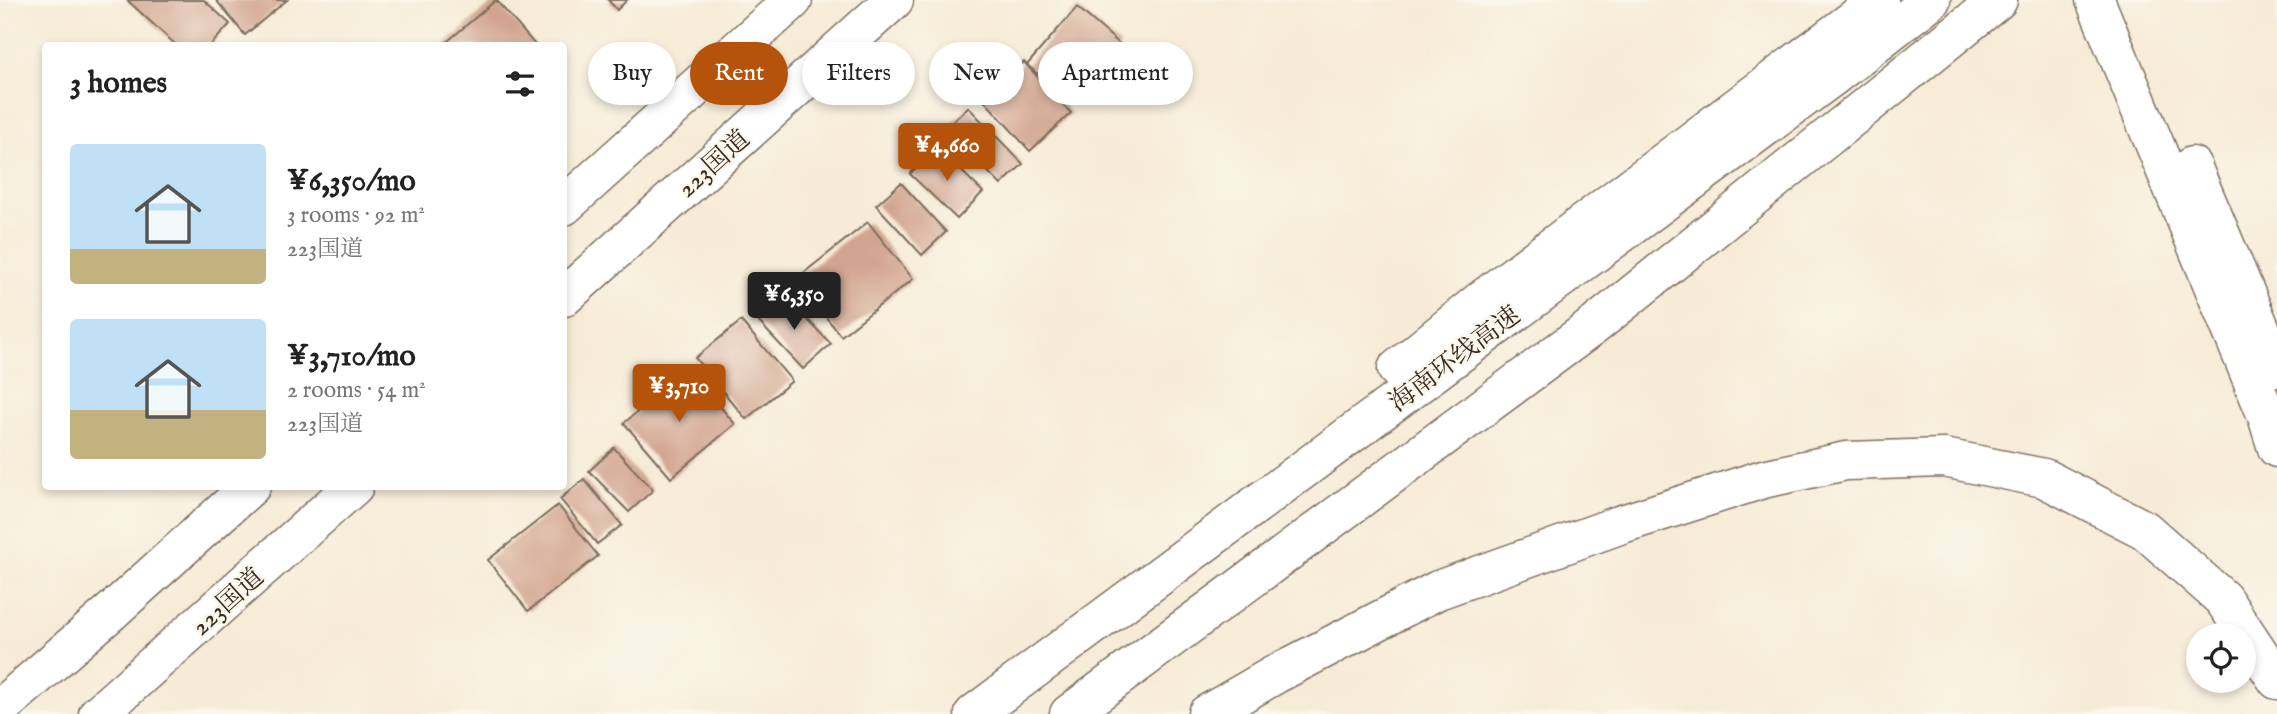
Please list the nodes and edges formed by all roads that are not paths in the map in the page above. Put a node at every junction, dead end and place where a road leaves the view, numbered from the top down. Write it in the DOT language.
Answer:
graph roads {
  1 [pos="793,0"];
  2 [pos="894,0"];
  3 [pos="1879,0"];
  4 [pos="1931,0"];
  5 [pos="1998,0"];
  6 [pos="2095,0"];
  7 [pos="2122,0"];
  8 [pos="2158,120"];
  9 [pos="567,203"];
  10 [pos="567,295"];
  11 [pos="2277,368"];
  12 [pos="2277,448"];
  13 [pos="247,490"];
  14 [pos="350,490"];
  15 [pos="1075,639"];
  16 [pos="2277,680"];
  17 [pos="0,708"];
  18 [pos="98,714"];
  19 [pos="975,714"];
  20 [pos="1069,714"];
  21 [pos="1207,714"];
  1 -- 9 [label="highway"];
  2 -- 10 [label="highway, 223国道"];
  3 -- 15 [label="highway"];
  4 -- 15 [label="highway, 海南环线高速"];
  5 -- 20 [label="highway"];
  6 -- 8 [label="highway"];
  7 -- 8 [label="highway"];
  8 -- 11 [label="highway"];
  8 -- 12 [label="highway"];
  13 -- 17 [label="highway, bridge"];
  14 -- 18 [label="highway, 223国道"];
  15 -- 19 [label="highway, 海南环线高速"];
  16 -- 21 [label="highway"];
}
